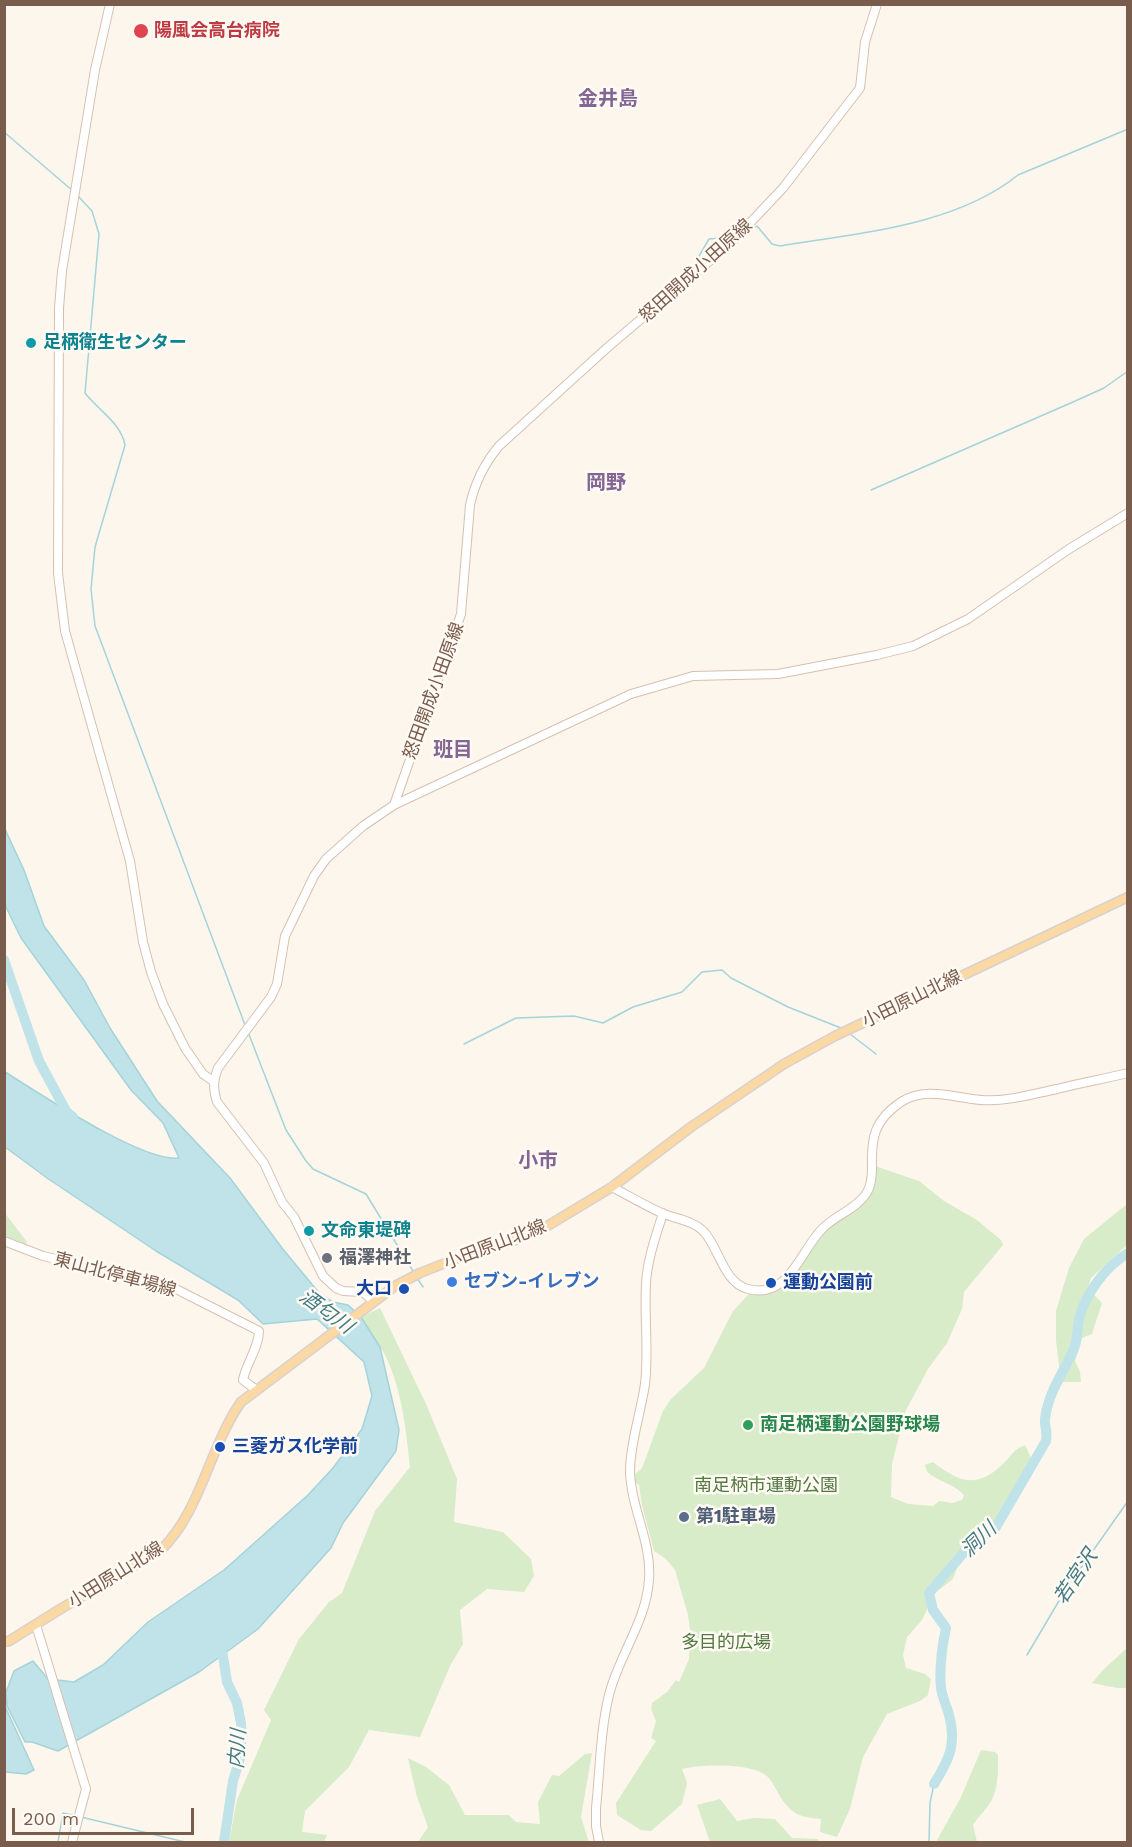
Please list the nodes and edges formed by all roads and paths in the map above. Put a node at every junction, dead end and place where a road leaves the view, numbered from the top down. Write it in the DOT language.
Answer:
graph roads {
  1 [pos="110,4"];
  2 [pos="877,4"];
  3 [pos="1128,513"];
  4 [pos="394,805"];
  5 [pos="1128,897"];
  6 [pos="1128,1072"];
  7 [pos="213,1081"];
  8 [pos="612,1187"];
  9 [pos="663,1214"];
  10 [pos="4,1241"];
  11 [pos="373,1301"];
  12 [pos="255,1389"];
  13 [pos="36,1625"];
  14 [pos="4,1642"];
  15 [pos="72,1842"];
  16 [pos="599,1842"];
  1 -- 7 [label="street"];
  2 -- 4 [label="street, 怒田開成小田原線"];
  3 -- 4 [label="street"];
  4 -- 7 [label="street"];
  5 -- 8 [label="main road, 小田原山北線"];
  6 -- 9 [label="street"];
  7 -- 11 [label="street"];
  8 -- 9 [label="street"];
  8 -- 11 [label="main road, 小田原山北線"];
  9 -- 16 [label="street"];
  10 -- 12 [label="street, 東山北停車場線"];
  11 -- 12 [label="main road, 小田原山北線"];
  12 -- 13 [label="main road, 小田原山北線"];
  13 -- 14 [label="main road, 小田原山北線"];
  13 -- 15 [label="street"];
}
